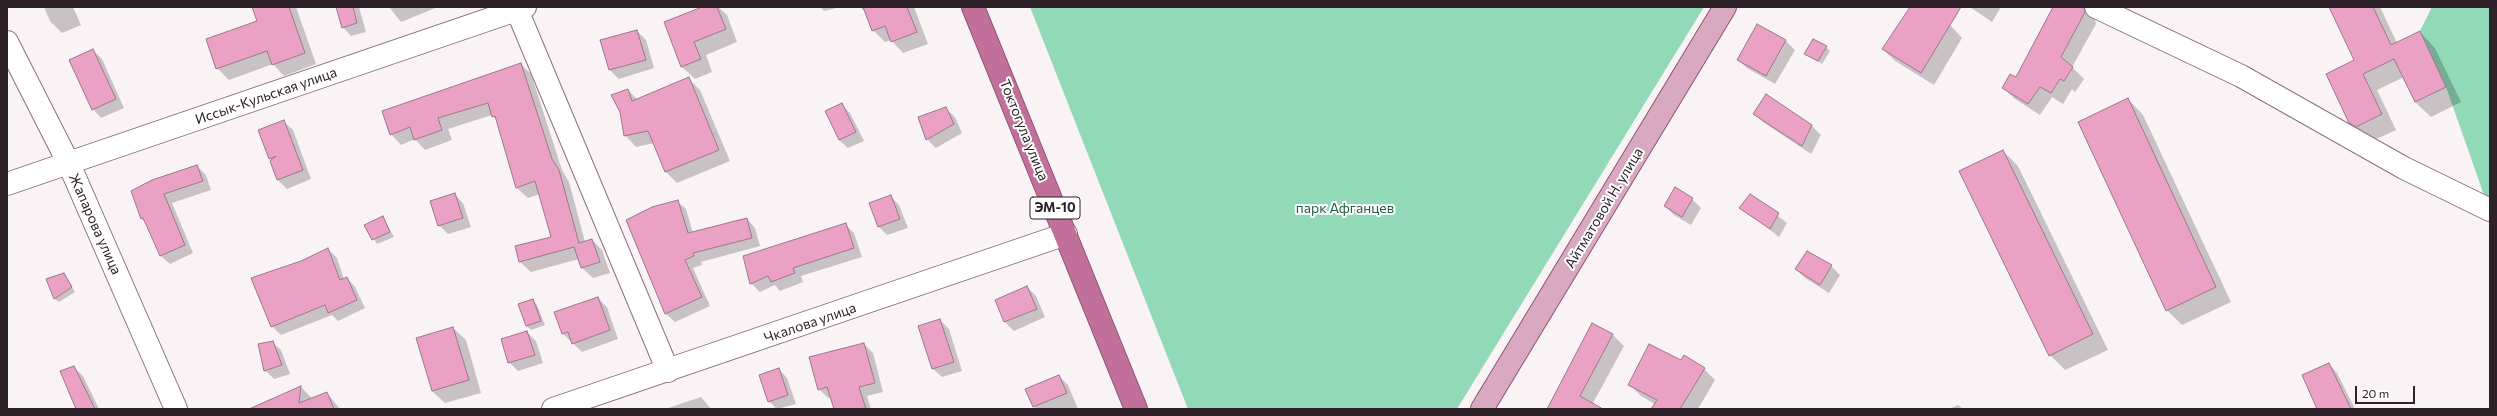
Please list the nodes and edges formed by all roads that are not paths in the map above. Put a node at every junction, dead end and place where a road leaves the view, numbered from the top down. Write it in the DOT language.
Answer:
graph roads {
  1 [pos="974,7"];
  2 [pos="1725,7"];
  3 [pos="2096,7"];
  4 [pos="521,8"];
  5 [pos="7,42"];
  6 [pos="69,164"];
  7 [pos="7,184"];
  8 [pos="2490,210"];
  9 [pos="1066,234"];
  10 [pos="668,371"];
  11 [pos="176,409"];
  12 [pos="553,409"];
  13 [pos="1136,409"];
  14 [pos="1482,409"];
  1 -- 9 [label="highway, Токтогула улица / ЭМ-10"];
  2 -- 14 [label="main road, Айтматовой Н. улица"];
  3 -- 8 [label="street"];
  4 -- 6 [label="street, Иссык-Кульская улица"];
  4 -- 10 [label="street"];
  5 -- 6 [label="street, Жапарова улица"];
  6 -- 7 [label="street, Иссык-Кульская улица"];
  6 -- 11 [label="street, Жапарова улица"];
  9 -- 10 [label="street, Чкалова улица"];
  9 -- 13 [label="highway, Токтогула улица / ЭМ-10"];
  10 -- 12 [label="street, Чкалова улица"];
}
